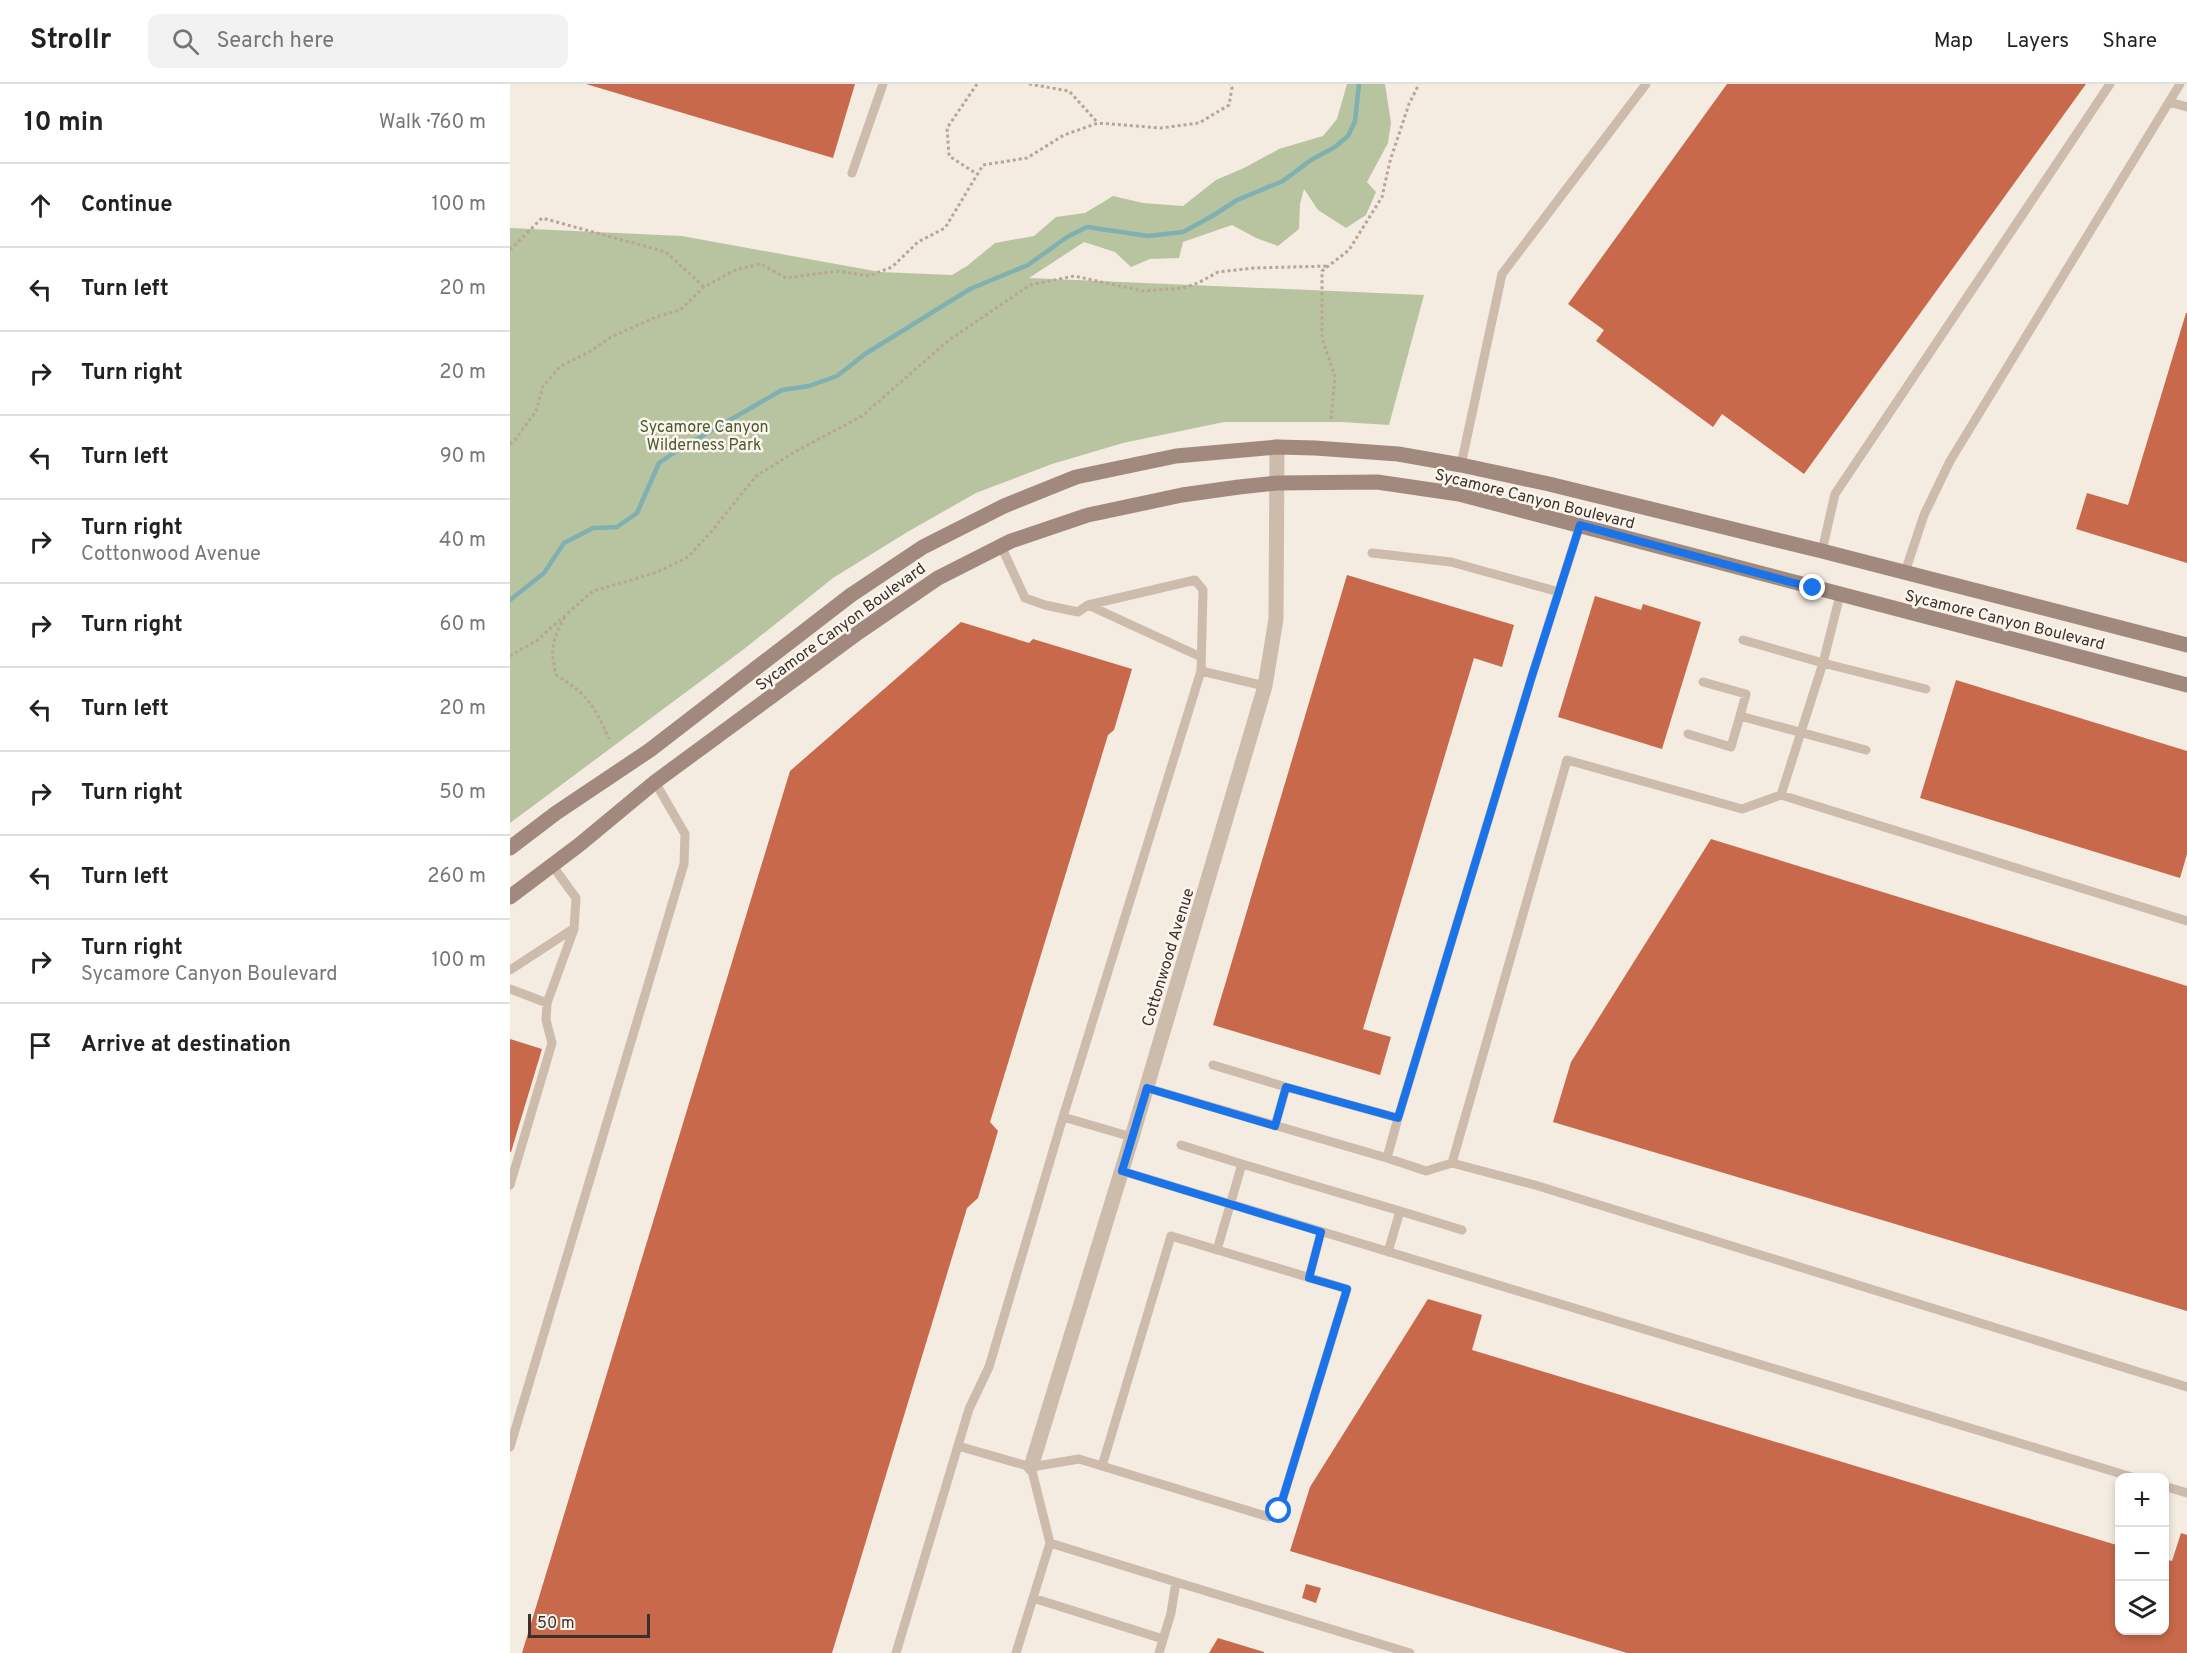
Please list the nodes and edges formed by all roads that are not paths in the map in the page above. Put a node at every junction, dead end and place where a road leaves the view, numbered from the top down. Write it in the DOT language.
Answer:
graph roads {
  1 [pos="883,84"];
  2 [pos="1646,84"];
  3 [pos="2110,84"];
  4 [pos="2180,84"];
  5 [pos="2169,102"];
  6 [pos="2187,107"];
  7 [pos="852,173"];
  8 [pos="1277,447"];
  9 [pos="1461,465"];
  10 [pos="1277,483"];
  11 [pos="1580,525"];
  12 [pos="1001,546"];
  13 [pos="1822,551"];
  14 [pos="1372,553"];
  15 [pos="1905,572"];
  16 [pos="1559,592"];
  17 [pos="1840,595"];
  18 [pos="1088,605"];
  19 [pos="1743,640"];
  20 [pos="2187,645"];
  21 [pos="1201,657"];
  22 [pos="1823,663"];
  23 [pos="1201,671"];
  24 [pos="1704,682"];
  25 [pos="2187,685"];
  26 [pos="1265,686"];
  27 [pos="1926,689"];
  28 [pos="1740,716"];
  29 [pos="1801,733"];
  30 [pos="1688,734"];
  31 [pos="1866,750"];
  32 [pos="655,782"];
  33 [pos="1781,795"];
  34 [pos="510,848"];
  35 [pos="552,865"];
  36 [pos="510,897"];
  37 [pos="2187,921"];
  38 [pos="574,929"];
  39 [pos="510,970"];
  40 [pos="510,989"];
  41 [pos="547,1003"];
  42 [pos="1213,1065"];
  43 [pos="1286,1087"];
  44 [pos="1147,1088"];
  45 [pos="1062,1117"];
  46 [pos="1398,1118"];
  47 [pos="1275,1126"];
  48 [pos="1132,1137"];
  49 [pos="1181,1145"];
  50 [pos="1387,1158"];
  51 [pos="1452,1163"];
  52 [pos="1242,1164"];
  53 [pos="1122,1171"];
  54 [pos="510,1185"];
  55 [pos="1230,1204"];
  56 [pos="1400,1211"];
  57 [pos="1462,1230"];
  58 [pos="1321,1232"];
  59 [pos="1217,1250"];
  60 [pos="1388,1252"];
  61 [pos="1309,1278"];
  62 [pos="2187,1387"];
  63 [pos="958,1446"];
  64 [pos="510,1447"];
  65 [pos="1102,1466"];
  66 [pos="1031,1467"];
  67 [pos="2117,1473"];
  68 [pos="2169,1488"];
  69 [pos="2187,1493"];
  70 [pos="1050,1543"];
  71 [pos="1176,1582"];
  72 [pos="1033,1598"];
  73 [pos="1163,1639"];
  74 [pos="896,1653"];
  75 [pos="1016,1653"];
  76 [pos="1159,1653"];
  77 [pos="1410,1653"];
  1 -- 7 [label="lane"];
  2 -- 9 [label="lane"];
  3 -- 13 [label="lane"];
  4 -- 5 [label="lane"];
  5 -- 6 [label="lane"];
  5 -- 15 [label="lane"];
  8 -- 9 [label="main road, Sycamore Canyon Boulevard"];
  8 -- 10 [label="street, Cottonwood Avenue"];
  8 -- 34 [label="main road, Sycamore Canyon Boulevard"];
  9 -- 13 [label="main road, Sycamore Canyon Boulevard"];
  10 -- 11 [label="main road, Sycamore Canyon Boulevard"];
  10 -- 12 [label="main road, Sycamore Canyon Boulevard"];
  10 -- 26 [label="street, Cottonwood Avenue"];
  11 -- 16 [label="lane"];
  11 -- 17 [label="main road, Sycamore Canyon Boulevard"];
  12 -- 18 [label="lane"];
  12 -- 32 [label="main road, Sycamore Canyon Boulevard"];
  13 -- 15 [label="main road, Sycamore Canyon Boulevard"];
  14 -- 16 [label="lane"];
  15 -- 20 [label="main road, Sycamore Canyon Boulevard"];
  16 -- 46 [label="lane"];
  17 -- 22 [label="lane"];
  17 -- 25 [label="main road, Sycamore Canyon Boulevard"];
  18 -- 21 [label="lane"];
  18 -- 21 [label="lane"];
  19 -- 22 [label="lane"];
  21 -- 23 [label="lane"];
  22 -- 27 [label="lane"];
  22 -- 29 [label="lane"];
  23 -- 26 [label="lane"];
  23 -- 45 [label="lane"];
  24 -- 28 [label="lane"];
  26 -- 44 [label="street, Cottonwood Avenue"];
  28 -- 29 [label="lane"];
  28 -- 30 [label="lane"];
  29 -- 31 [label="lane"];
  29 -- 33 [label="lane"];
  32 -- 35 [label="main road, Sycamore Canyon Boulevard"];
  32 -- 64 [label="lane"];
  33 -- 37 [label="lane"];
  33 -- 51 [label="lane"];
  35 -- 36 [label="main road, Sycamore Canyon Boulevard"];
  35 -- 38 [label="lane"];
  38 -- 39 [label="lane"];
  38 -- 41 [label="lane"];
  40 -- 41 [label="lane"];
  41 -- 54 [label="lane"];
  42 -- 43 [label="lane"];
  43 -- 46 [label="lane"];
  43 -- 47 [label="lane"];
  44 -- 47 [label="lane"];
  44 -- 48 [label="street, Cottonwood Avenue"];
  45 -- 48 [label="lane"];
  45 -- 63 [label="lane"];
  46 -- 50 [label="lane"];
  47 -- 50 [label="lane"];
  48 -- 53 [label="street, Cottonwood Avenue"];
  49 -- 52 [label="lane"];
  50 -- 51 [label="lane"];
  51 -- 62 [label="lane"];
  52 -- 55 [label="lane"];
  52 -- 56 [label="lane"];
  53 -- 55 [label="lane"];
  53 -- 66 [label="street, Cottonwood Avenue"];
  55 -- 58 [label="lane"];
  55 -- 59 [label="lane"];
  56 -- 57 [label="lane"];
  56 -- 60 [label="lane"];
  58 -- 60 [label="lane"];
  58 -- 61 [label="lane"];
  59 -- 61 [label="lane"];
  59 -- 65 [label="lane"];
  60 -- 67 [label="lane"];
  61 -- 65 [label="lane"];
  63 -- 66 [label="lane"];
  63 -- 74 [label="lane"];
  65 -- 66 [label="lane"];
  66 -- 70 [label="lane"];
  68 -- 69 [label="lane"];
  70 -- 71 [label="lane"];
  70 -- 72 [label="lane"];
  71 -- 73 [label="lane"];
  71 -- 77 [label="lane"];
  72 -- 73 [label="lane"];
  72 -- 75 [label="lane"];
  73 -- 76 [label="lane"];
}
